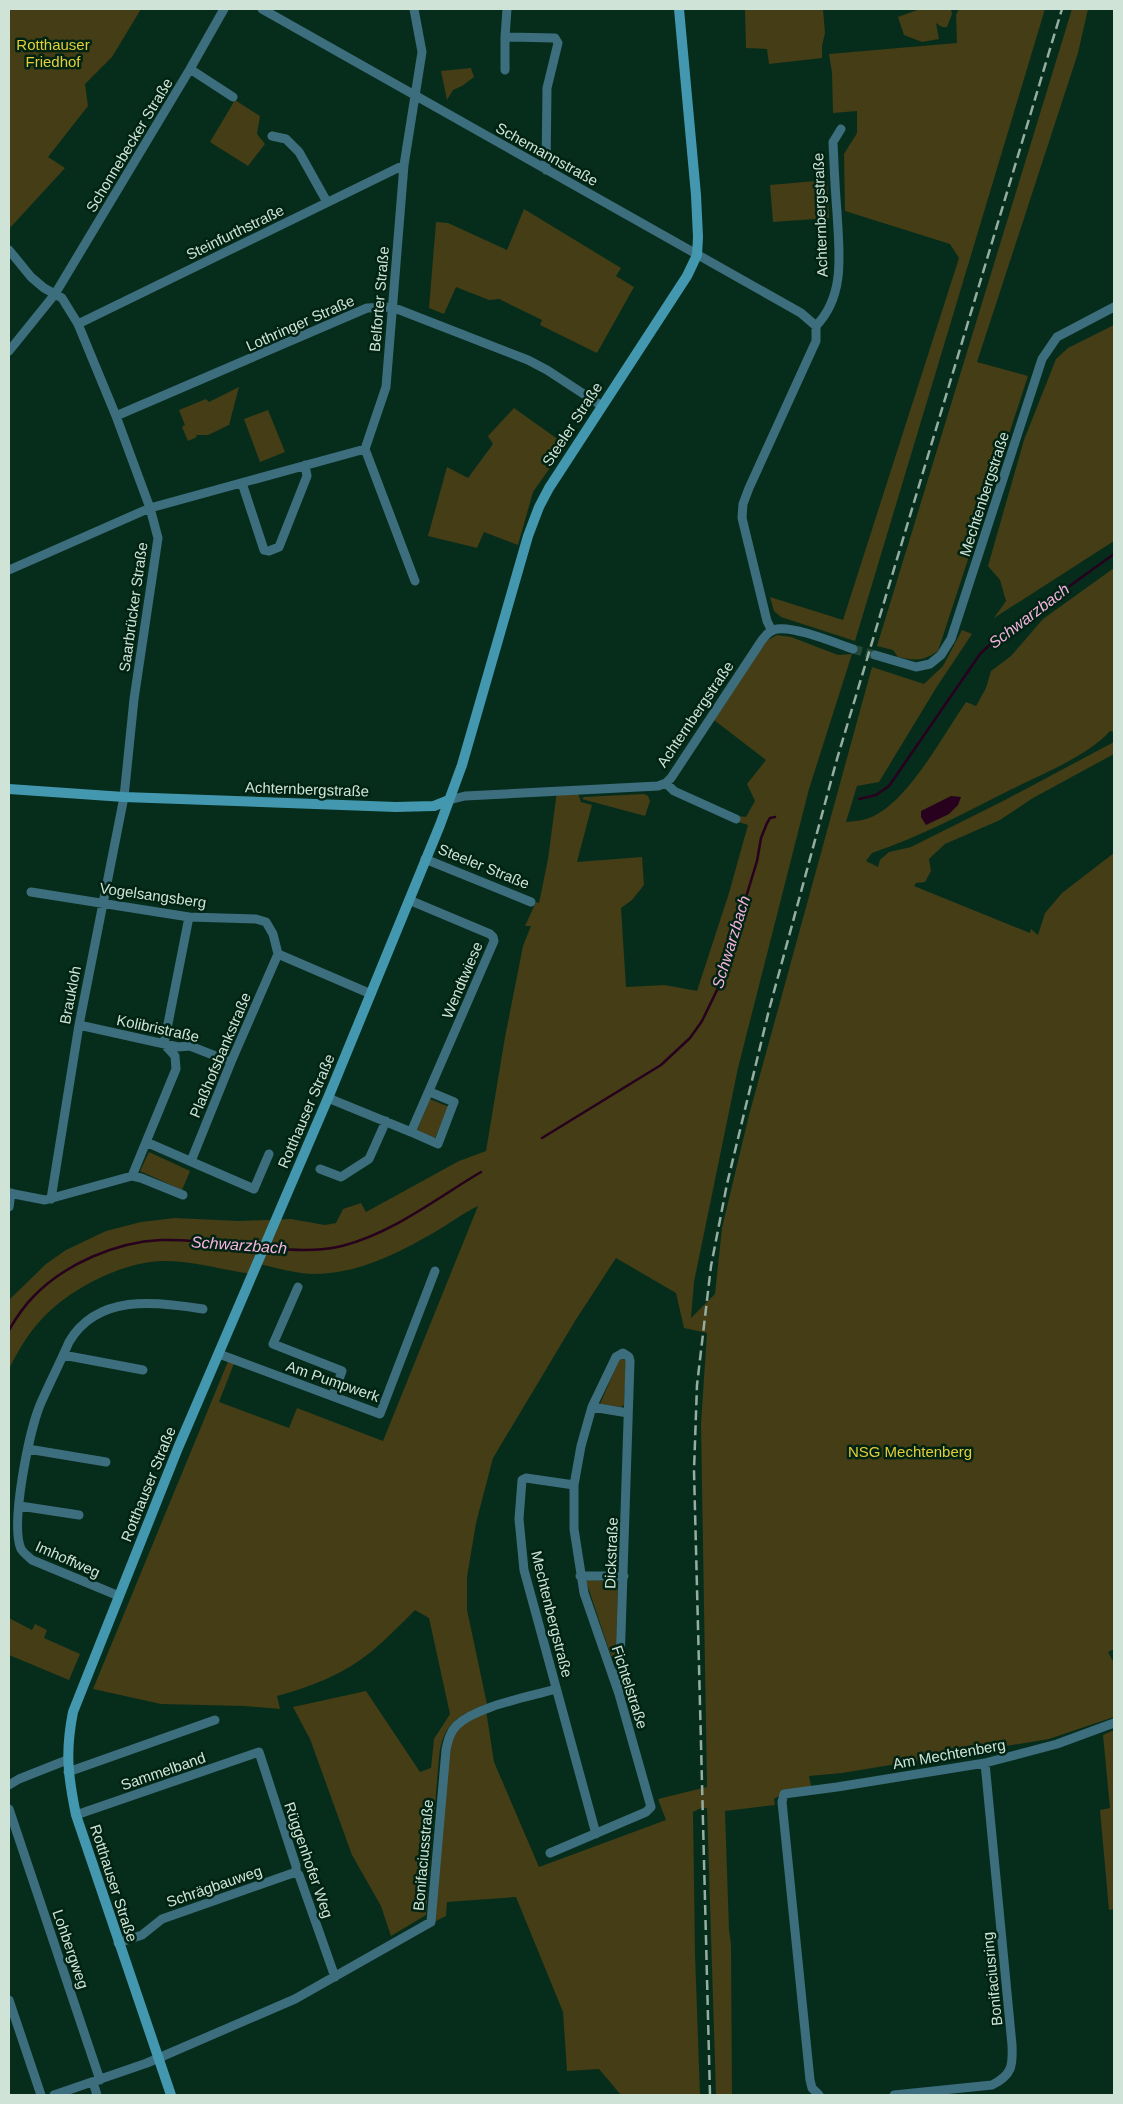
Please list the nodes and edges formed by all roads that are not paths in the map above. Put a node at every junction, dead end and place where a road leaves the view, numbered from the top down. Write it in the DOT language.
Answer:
graph roads {
  1 [pos="224,9"];
  2 [pos="262,9"];
  3 [pos="414,9"];
  4 [pos="507,9"];
  5 [pos="679,9"];
  6 [pos="505,37"];
  7 [pos="190,69"];
  8 [pos="505,70"];
  9 [pos="414,96"];
  10 [pos="233,97"];
  11 [pos="841,129"];
  12 [pos="272,136"];
  13 [pos="404,165"];
  14 [pos="546,170"];
  15 [pos="326,202"];
  16 [pos="9,250"];
  17 [pos="697,255"];
  18 [pos="55,294"];
  19 [pos="392,307"];
  20 [pos="1114,307"];
  21 [pos="78,324"];
  22 [pos="816,326"];
  23 [pos="9,352"];
  24 [pos="602,406"];
  25 [pos="116,416"];
  26 [pos="365,449"];
  27 [pos="305,466"];
  28 [pos="242,482"];
  29 [pos="150,508"];
  30 [pos="9,570"];
  31 [pos="415,581"];
  32 [pos="772,631"];
  33 [pos="853,649"];
  34 [pos="875,655"];
  35 [pos="666,783"];
  36 [pos="9,789"];
  37 [pos="124,797"];
  38 [pos="449,800"];
  39 [pos="736,819"];
  40 [pos="425,859"];
  41 [pos="31,892"];
  42 [pos="409,900"];
  43 [pos="102,902"];
  44 [pos="532,902"];
  45 [pos="188,917"];
  46 [pos="278,954"];
  47 [pos="371,994"];
  48 [pos="78,1025"];
  49 [pos="164,1044"];
  50 [pos="231,1062"];
  51 [pos="430,1092"];
  52 [pos="328,1098"];
  53 [pos="386,1121"];
  54 [pos="411,1132"];
  55 [pos="146,1142"];
  56 [pos="269,1154"];
  57 [pos="191,1161"];
  58 [pos="320,1169"];
  59 [pos="132,1176"];
  60 [pos="10,1193"];
  61 [pos="183,1195"];
  62 [pos="51,1199"];
  63 [pos="9,1207"];
  64 [pos="436,1271"];
  65 [pos="298,1287"];
  66 [pos="203,1308"];
  67 [pos="623,1353"];
  68 [pos="219,1354"];
  69 [pos="63,1355"];
  70 [pos="143,1370"];
  71 [pos="333,1396"];
  72 [pos="592,1407"];
  73 [pos="628,1413"];
  74 [pos="28,1449"];
  75 [pos="106,1462"];
  76 [pos="574,1485"];
  77 [pos="20,1506"];
  78 [pos="79,1515"];
  79 [pos="580,1576"];
  80 [pos="624,1576"];
  81 [pos="119,1596"];
  82 [pos="556,1689"];
  83 [pos="619,1694"];
  84 [pos="215,1720"];
  85 [pos="1114,1723"];
  86 [pos="259,1752"];
  87 [pos="67,1760"];
  88 [pos="985,1763"];
  89 [pos="68,1772"];
  90 [pos="9,1786"];
  91 [pos="9,1809"];
  92 [pos="76,1815"];
  93 [pos="12,1827"];
  94 [pos="596,1834"];
  95 [pos="550,1853"];
  96 [pos="296,1872"];
  97 [pos="118,1943"];
  98 [pos="335,1976"];
  99 [pos="9,2000"];
  100 [pos="158,2059"];
  101 [pos="97,2081"];
  102 [pos="41,2095"];
  103 [pos="54,2095"];
  104 [pos="97,2095"];
  105 [pos="171,2095"];
  106 [pos="819,2095"];
  107 [pos="894,2095"];
  1 -- 7 [label="street, Schonnebecker Straße"];
  2 -- 9 [label="street, Schemannstraße"];
  3 -- 9 [label="street, Belforter Straße"];
  4 -- 6 [label="street"];
  5 -- 17 [label="main road, Steeler Straße"];
  6 -- 8 [label="street"];
  6 -- 14 [label="street"];
  7 -- 10 [label="street"];
  7 -- 18 [label="street, Schonnebecker Straße"];
  9 -- 13 [label="street, Belforter Straße"];
  9 -- 14 [label="street, Schemannstraße"];
  11 -- 22 [label="street, Achternbergstraße"];
  12 -- 15 [label="street"];
  13 -- 15 [label="street, Steinfurthstraße"];
  13 -- 19 [label="street, Belforter Straße"];
  14 -- 17 [label="street, Schemannstraße"];
  15 -- 21 [label="street, Steinfurthstraße"];
  16 -- 18 [label="street"];
  17 -- 22 [label="street, Schemannstraße"];
  17 -- 24 [label="main road, Steeler Straße"];
  18 -- 21 [label="street, Saarbrücker Straße"];
  18 -- 23 [label="street, Schonnebecker Straße"];
  19 -- 24 [label="street, Lothringer Straße"];
  19 -- 25 [label="street, Lothringer Straße"];
  19 -- 26 [label="street, Belforter Straße"];
  20 -- 34 [label="street, Mechtenbergstraße"];
  21 -- 25 [label="street, Saarbrücker Straße"];
  22 -- 32 [label="street, Achternbergstraße"];
  24 -- 38 [label="main road, Steeler Straße"];
  25 -- 29 [label="street, Saarbrücker Straße"];
  26 -- 27 [label="street"];
  26 -- 31 [label="street"];
  27 -- 28 [label="street"];
  27 -- 28 [label="street"];
  28 -- 29 [label="street"];
  29 -- 30 [label="street"];
  29 -- 37 [label="street, Saarbrücker Straße"];
  32 -- 33 [label="street"];
  32 -- 35 [label="street, Achternbergstraße"];
  35 -- 38 [label="street, Achternbergstraße"];
  35 -- 39 [label="street"];
  36 -- 37 [label="main road, Achternbergstraße"];
  37 -- 38 [label="main road, Achternbergstraße"];
  37 -- 43 [label="street, Braukloh"];
  38 -- 40 [label="main road, Steeler Straße"];
  40 -- 42 [label="main road, Steeler Straße"];
  40 -- 44 [label="street, Steeler Straße"];
  41 -- 43 [label="street, Vogelsangsberg"];
  42 -- 47 [label="main road, Rotthauser Straße"];
  42 -- 51 [label="street, Wendtwiese"];
  43 -- 45 [label="street, Vogelsangsberg"];
  43 -- 48 [label="street, Braukloh"];
  45 -- 46 [label="street, Vogelsangsberg"];
  45 -- 49 [label="street"];
  46 -- 47 [label="street"];
  46 -- 50 [label="street, Plaßhofsbankstraße"];
  47 -- 52 [label="main road, Rotthauser Straße"];
  48 -- 49 [label="street, Kolibristraße"];
  48 -- 62 [label="street, Braukloh"];
  49 -- 50 [label="street, Kolibristraße"];
  49 -- 55 [label="street"];
  50 -- 57 [label="street, Plaßhofsbankstraße"];
  51 -- 54 [label="street, Wendtwiese"];
  51 -- 54 [label="street"];
  52 -- 53 [label="street"];
  52 -- 68 [label="main road, Rotthauser Straße"];
  53 -- 54 [label="street"];
  53 -- 58 [label="street"];
  55 -- 57 [label="street"];
  55 -- 59 [label="street"];
  56 -- 57 [label="street"];
  59 -- 61 [label="street"];
  59 -- 62 [label="street"];
  60 -- 62 [label="street"];
  60 -- 63 [label="street"];
  64 -- 71 [label="street, Am Pumpwerk"];
  65 -- 71 [label="street"];
  66 -- 69 [label="street, Imhoffweg"];
  67 -- 72 [label="street, Fichtelstraße"];
  67 -- 73 [label="street, Dickstraße"];
  68 -- 71 [label="street, Am Pumpwerk"];
  68 -- 81 [label="main road, Rotthauser Straße"];
  69 -- 70 [label="street"];
  69 -- 74 [label="street, Imhoffweg"];
  72 -- 73 [label="street"];
  72 -- 76 [label="street, Fichtelstraße"];
  73 -- 80 [label="street, Dickstraße"];
  74 -- 75 [label="street"];
  74 -- 77 [label="street, Imhoffweg"];
  76 -- 79 [label="street, Fichtelstraße"];
  76 -- 82 [label="street, Mechtenbergstraße"];
  77 -- 78 [label="street"];
  77 -- 81 [label="street, Imhoffweg"];
  79 -- 80 [label="street"];
  79 -- 83 [label="street, Fichtelstraße"];
  80 -- 83 [label="street, Dickstraße"];
  81 -- 87 [label="main road, Rotthauser Straße"];
  82 -- 94 [label="street"];
  82 -- 98 [label="street, Bonifaciusstraße"];
  83 -- 94 [label="street, Fichtelstraße"];
  84 -- 89 [label="street, Sammelband"];
  85 -- 88 [label="street, Am Mechtenberg"];
  86 -- 92 [label="street, Sammelband"];
  86 -- 96 [label="street, Rüggenhofer Weg"];
  87 -- 89 [label="main road, Rotthauser Straße"];
  87 -- 90 [label="street"];
  88 -- 106 [label="street, Am Mechtenberg"];
  88 -- 107 [label="street, Bonifaciusring"];
  89 -- 92 [label="main road, Rotthauser Straße"];
  91 -- 93 [label="street, Lohbergweg"];
  92 -- 97 [label="main road, Rotthauser Straße"];
  93 -- 101 [label="street, Lohbergweg"];
  94 -- 95 [label="street"];
  96 -- 97 [label="street, Schrägbauweg"];
  96 -- 98 [label="street, Rüggenhofer Weg"];
  97 -- 100 [label="main road, Rotthauser Straße"];
  98 -- 100 [label="street, Bonifaciusstraße"];
  99 -- 102 [label="street"];
  100 -- 101 [label="street, Bonifaciusstraße"];
  100 -- 105 [label="main road, Rotthauser Straße"];
  101 -- 103 [label="street, Bonifaciusstraße"];
  101 -- 104 [label="street, Lohbergweg"];
}
